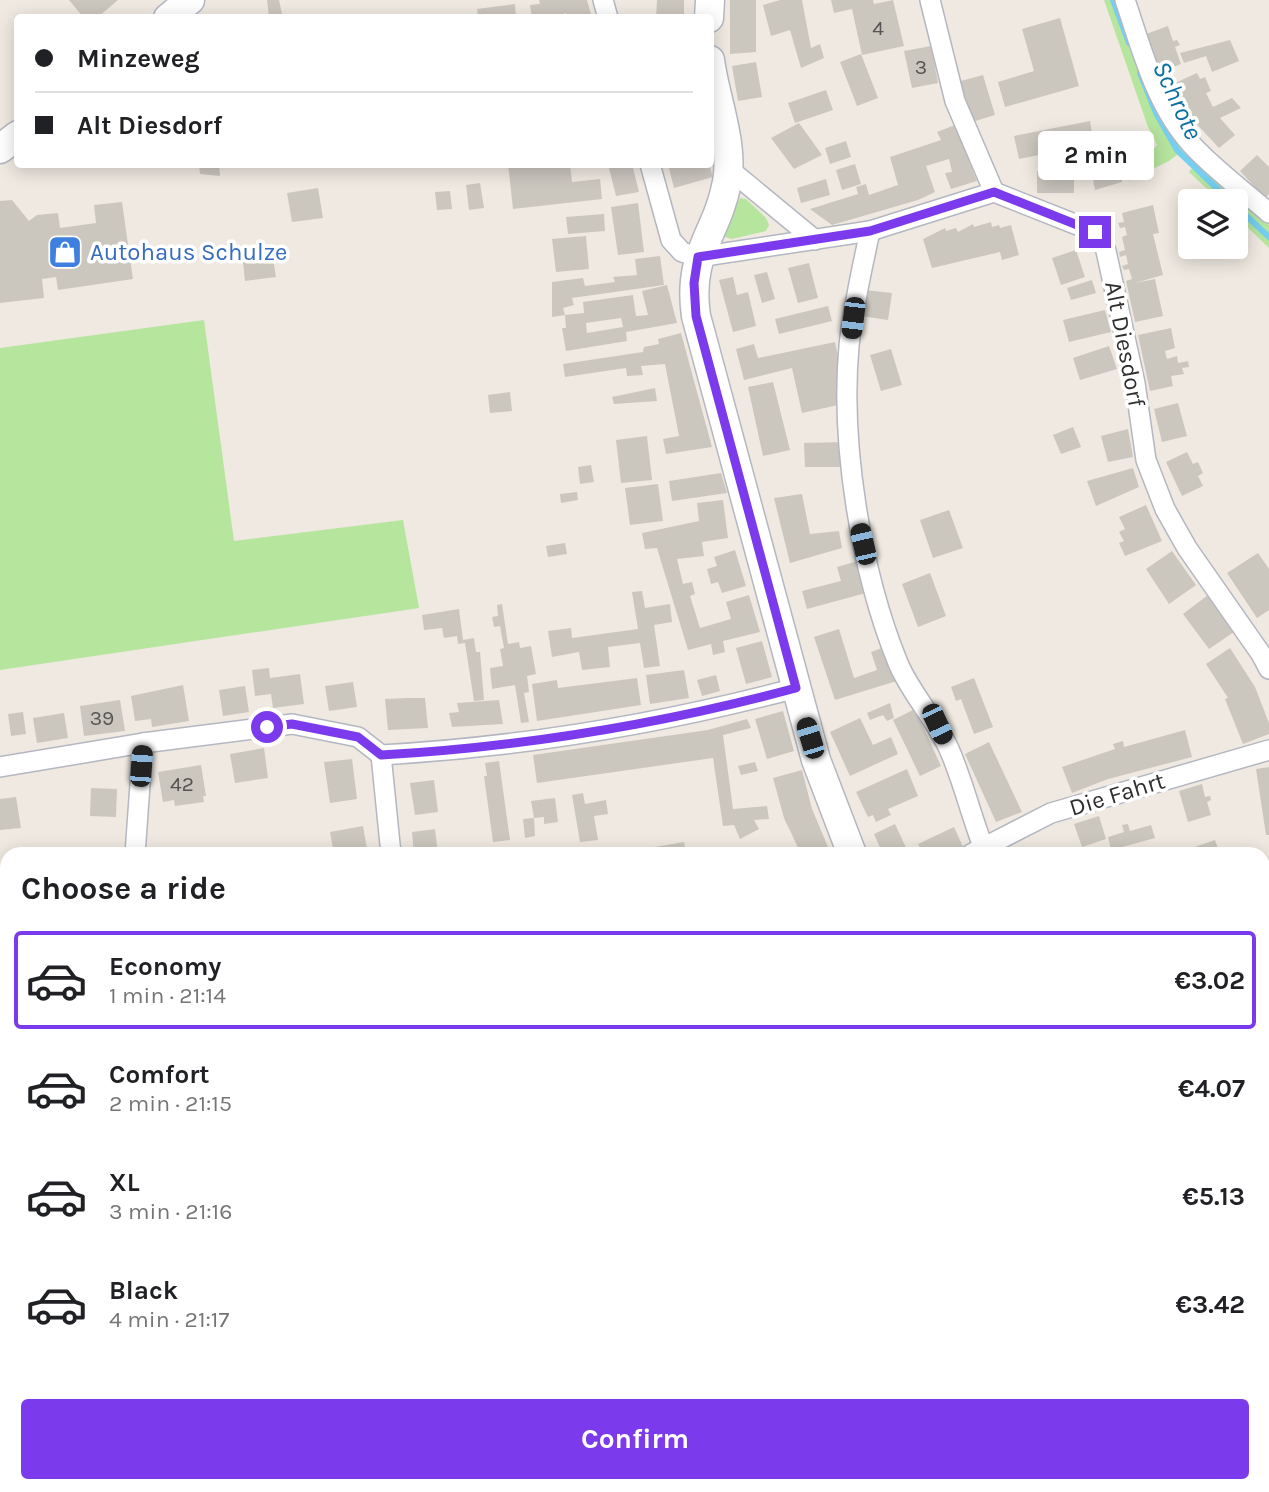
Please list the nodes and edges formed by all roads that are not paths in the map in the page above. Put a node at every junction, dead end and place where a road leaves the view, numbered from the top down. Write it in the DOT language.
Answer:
graph roads {
  1 [pos="190,0"];
  2 [pos="930,0"];
  3 [pos="1125,0"];
  4 [pos="173,14"];
  5 [pos="714,83"];
  6 [pos="14,138"];
  7 [pos="0,149"];
  8 [pos="651,168"];
  9 [pos="729,169"];
  10 [pos="994,192"];
  11 [pos="1269,213"];
  12 [pos="870,231"];
  13 [pos="814,240"];
  14 [pos="698,257"];
  15 [pos="1269,669"];
  16 [pos="796,688"];
  17 [pos="143,743"];
  18 [pos="1269,750"];
  19 [pos="381,755"];
  20 [pos="0,767"];
  21 [pos="136,847"];
  22 [pos="390,847"];
  23 [pos="849,847"];
  24 [pos="978,847"];
  25 [pos="989,847"];
  1 -- 4 [label="main road"];
  2 -- 10 [label="street"];
  3 -- 11 [label="street"];
  5 -- 9 [label="main road"];
  6 -- 7 [label="main road"];
  8 -- 14 [label="street"];
  9 -- 13 [label="street"];
  9 -- 14 [label="main road"];
  10 -- 12 [label="street"];
  10 -- 15 [label="street, Alt Diesdorf"];
  12 -- 13 [label="street"];
  12 -- 24 [label="street"];
  13 -- 14 [label="street"];
  14 -- 16 [label="main road"];
  16 -- 19 [label="street"];
  16 -- 23 [label="main road"];
  17 -- 19 [label="street"];
  17 -- 20 [label="street"];
  17 -- 21 [label="street"];
  18 -- 25 [label="street, Die Fahrt"];
  19 -- 22 [label="street"];
}
